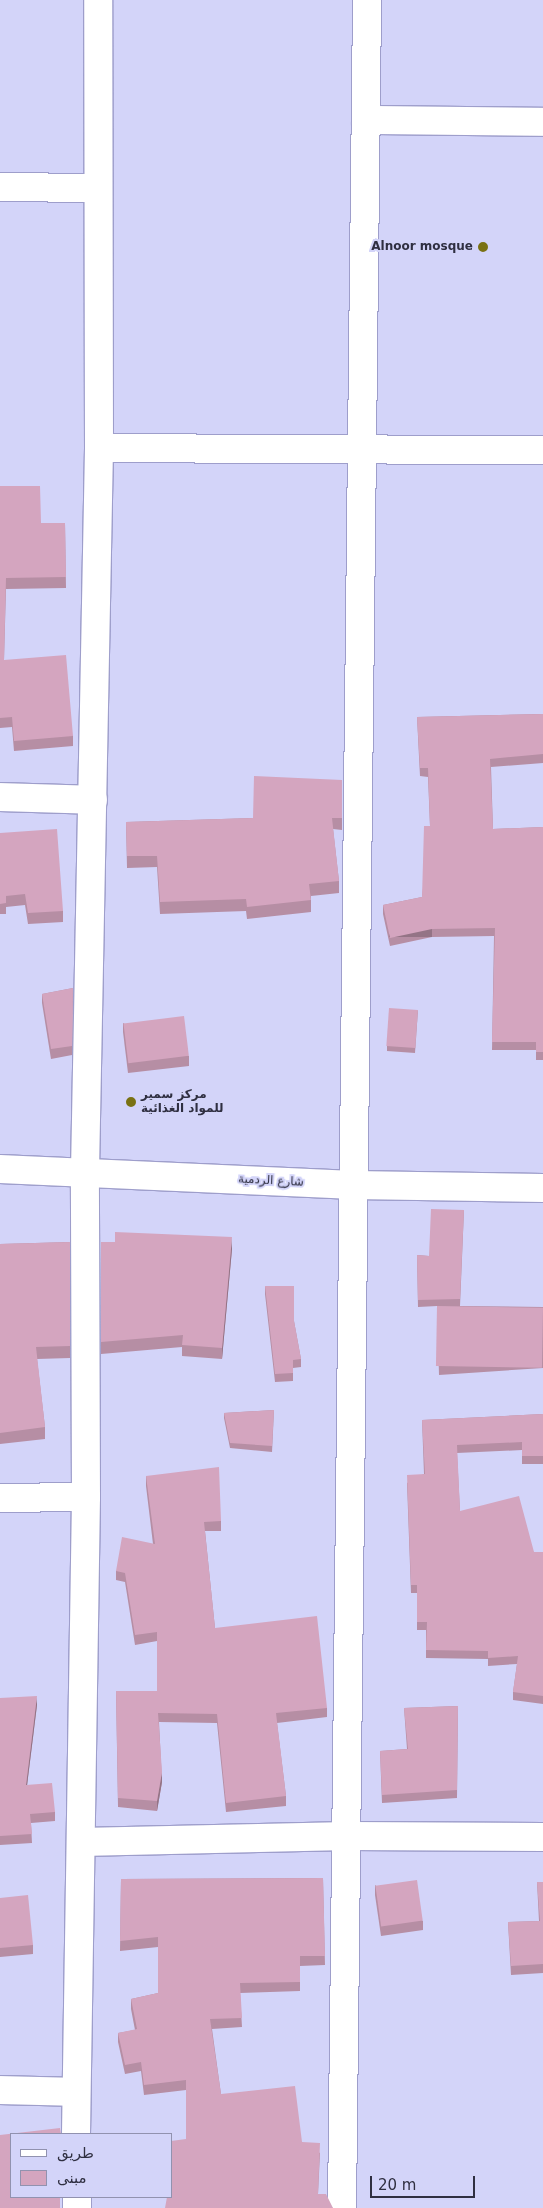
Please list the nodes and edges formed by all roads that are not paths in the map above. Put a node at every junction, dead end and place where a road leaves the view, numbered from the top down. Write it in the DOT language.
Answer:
graph roads {
  1 [pos="98,0"];
  2 [pos="367,0"];
  3 [pos="366,120"];
  4 [pos="543,122"];
  5 [pos="0,187"];
  6 [pos="98,188"];
  7 [pos="362,446"];
  8 [pos="99,448"];
  9 [pos="543,450"];
  10 [pos="0,797"];
  11 [pos="93,800"];
  12 [pos="0,1169"];
  13 [pos="85,1172"];
  14 [pos="354,1185"];
  15 [pos="543,1188"];
  16 [pos="86,1497"];
  17 [pos="0,1498"];
  18 [pos="348,1836"];
  19 [pos="543,1837"];
  20 [pos="81,1842"];
  21 [pos="0,2090"];
  22 [pos="76,2092"];
  23 [pos="76,2133"];
  24 [pos="342,2208"];
  1 -- 6 [label="street"];
  2 -- 3 [label="street"];
  3 -- 4 [label="street"];
  3 -- 7 [label="street"];
  5 -- 6 [label="street"];
  6 -- 8 [label="street"];
  7 -- 8 [label="street"];
  7 -- 9 [label="street"];
  7 -- 14 [label="street"];
  8 -- 11 [label="street"];
  10 -- 11 [label="street"];
  11 -- 13 [label="street"];
  12 -- 13 [label="street, شارع الردمية"];
  13 -- 14 [label="street, شارع الردمية"];
  13 -- 16 [label="street"];
  14 -- 15 [label="street, شارع الردمية"];
  14 -- 18 [label="street"];
  16 -- 17 [label="street"];
  16 -- 20 [label="street"];
  18 -- 19 [label="street"];
  18 -- 20 [label="street"];
  18 -- 24 [label="street"];
  20 -- 22 [label="street"];
  21 -- 22 [label="street"];
  22 -- 23 [label="street"];
}
